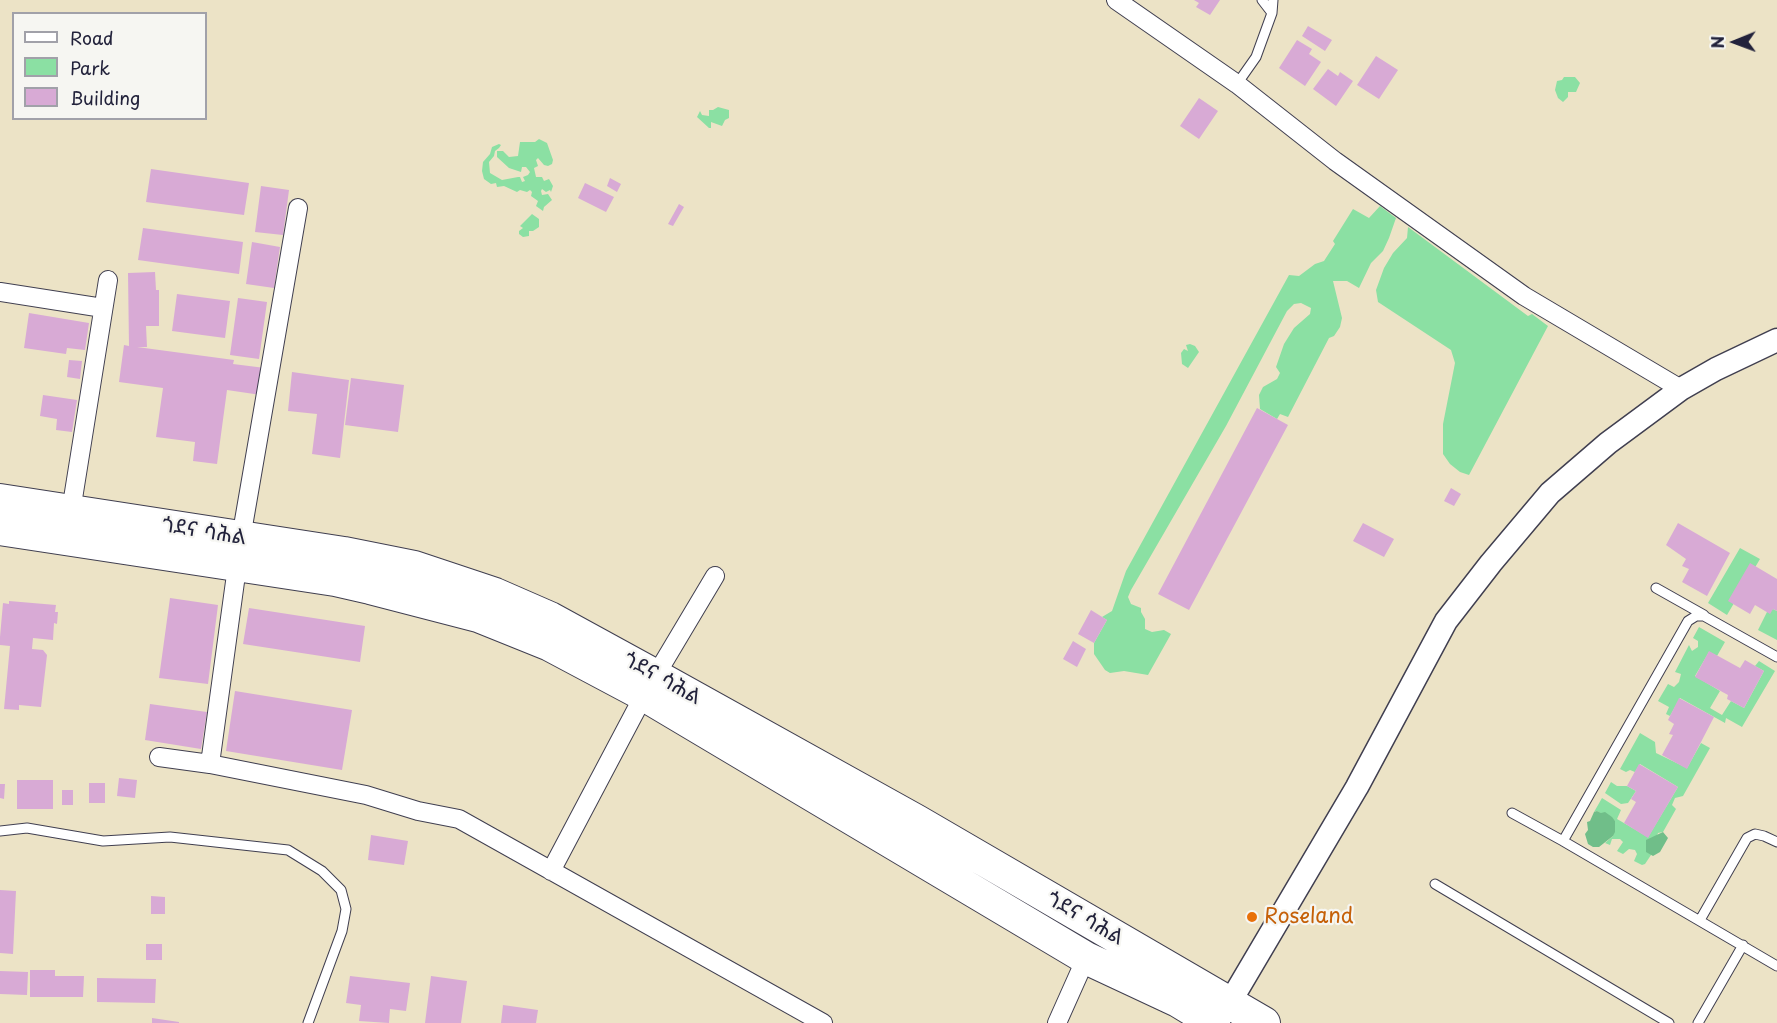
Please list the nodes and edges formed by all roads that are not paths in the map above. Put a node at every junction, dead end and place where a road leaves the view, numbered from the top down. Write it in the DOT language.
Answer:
graph roads {
  1 [pos="1116,0"];
  2 [pos="1262,0"];
  3 [pos="1273,0"];
  4 [pos="1272,13"];
  5 [pos="1237,84"];
  6 [pos="298,208"];
  7 [pos="108,280"];
  8 [pos="0,292"];
  9 [pos="103,308"];
  10 [pos="1777,340"];
  11 [pos="1681,389"];
  12 [pos="0,500"];
  13 [pos="71,510"];
  14 [pos="0,529"];
  15 [pos="239,552"];
  16 [pos="715,576"];
  17 [pos="1656,588"];
  18 [pos="1688,606"];
  19 [pos="1704,616"];
  20 [pos="1688,621"];
  21 [pos="1777,657"];
  22 [pos="650,685"];
  23 [pos="159,757"];
  24 [pos="210,764"];
  25 [pos="1512,813"];
  26 [pos="0,831"];
  27 [pos="947,839"];
  28 [pos="1563,841"];
  29 [pos="1777,842"];
  30 [pos="934,867"];
  31 [pos="551,871"];
  32 [pos="1435,884"];
  33 [pos="1700,920"];
  34 [pos="1743,945"];
  35 [pos="1086,958"];
  36 [pos="1777,966"];
  37 [pos="1220,1016"];
  38 [pos="308,1023"];
  39 [pos="823,1023"];
  40 [pos="1057,1023"];
  41 [pos="1264,1023"];
  42 [pos="1669,1023"];
  43 [pos="1698,1023"];
  1 -- 5 [label="street"];
  2 -- 4 [label="lane"];
  3 -- 4 [label="lane"];
  4 -- 5 [label="lane"];
  5 -- 11 [label="street"];
  6 -- 15 [label="street"];
  7 -- 9 [label="street"];
  8 -- 9 [label="street"];
  9 -- 13 [label="street"];
  10 -- 11 [label="street"];
  11 -- 37 [label="street"];
  12 -- 13 [label="highway, ጎደና ሳሕል"];
  13 -- 15 [label="highway, ጎደና ሳሕል"];
  14 -- 15 [label="highway, ጎደና ሳሕል"];
  15 -- 22 [label="highway, ጎደና ሳሕል"];
  15 -- 24 [label="street"];
  16 -- 22 [label="street"];
  17 -- 18 [label="lane"];
  18 -- 19 [label="lane"];
  18 -- 20 [label="lane"];
  19 -- 20 [label="lane"];
  19 -- 21 [label="lane"];
  20 -- 28 [label="lane"];
  22 -- 27 [label="highway, ጎደና ሳሕል"];
  22 -- 30 [label="highway, ጎደና ሳሕል"];
  22 -- 31 [label="street"];
  23 -- 24 [label="street"];
  24 -- 31 [label="street"];
  25 -- 28 [label="lane"];
  26 -- 38 [label="lane"];
  27 -- 30 [label="highway"];
  27 -- 37 [label="highway, ጎደና ሳሕል"];
  28 -- 33 [label="lane"];
  29 -- 33 [label="lane"];
  30 -- 35 [label="highway, ጎደና ሳሕል"];
  31 -- 39 [label="street"];
  32 -- 42 [label="lane"];
  33 -- 34 [label="lane"];
  34 -- 36 [label="lane"];
  34 -- 43 [label="lane"];
  35 -- 37 [label="highway, ጎደና ሳሕል"];
  35 -- 40 [label="street"];
  37 -- 41 [label="highway, ጎደና ሳሕል"];
}
